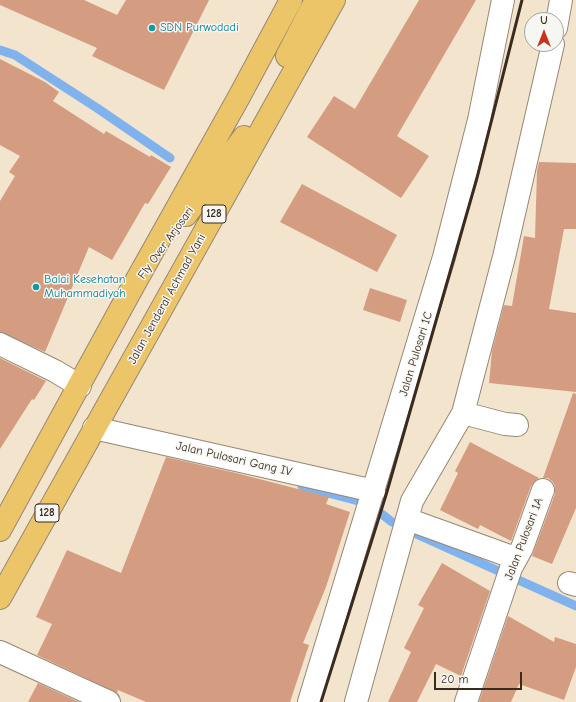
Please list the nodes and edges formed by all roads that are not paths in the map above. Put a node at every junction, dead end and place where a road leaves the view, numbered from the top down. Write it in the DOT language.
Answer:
graph roads {
  1 [pos="291,0"];
  2 [pos="316,0"];
  3 [pos="334,0"];
  4 [pos="503,0"];
  5 [pos="562,0"];
  6 [pos="559,12"];
  7 [pos="551,52"];
  8 [pos="244,137"];
  9 [pos="131,290"];
  10 [pos="0,344"];
  11 [pos="80,386"];
  12 [pos="463,413"];
  13 [pos="517,425"];
  14 [pos="94,428"];
  15 [pos="543,490"];
  16 [pos="370,503"];
  17 [pos="407,519"];
  18 [pos="0,530"];
  19 [pos="511,572"];
  20 [pos="0,598"];
  21 [pos="0,652"];
  22 [pos="109,702"];
  23 [pos="309,702"];
  24 [pos="356,702"];
  25 [pos="466,702"];
  1 -- 9 [label="main road, 128"];
  2 -- 8 [label="main road, Fly Over Arjosari / 128"];
  3 -- 14 [label="main road, Jalan Jenderal Achmad Yani / 128"];
  4 -- 16 [label="street, Jalan Pulosari 1C"];
  5 -- 6 [label="street"];
  7 -- 12 [label="street"];
  8 -- 9 [label="main road, Fly Over Arjosari / 128"];
  8 -- 14 [label="main road, Fly Over Arjosari / 128"];
  9 -- 11 [label="main road, 128"];
  10 -- 11 [label="street"];
  11 -- 18 [label="main road, 128"];
  12 -- 13 [label="street"];
  12 -- 17 [label="street"];
  14 -- 16 [label="street, Jalan Pulosari Gang IV"];
  14 -- 20 [label="main road, Jalan Jenderal Achmad Yani / 128"];
  15 -- 19 [label="street, Jalan Pulosari 1A"];
  16 -- 23 [label="street, Jalan Pulosari 1C"];
  17 -- 19 [label="street"];
  17 -- 24 [label="street"];
  19 -- 25 [label="street, Jalan Pulosari 1A"];
  21 -- 22 [label="street"];
}
